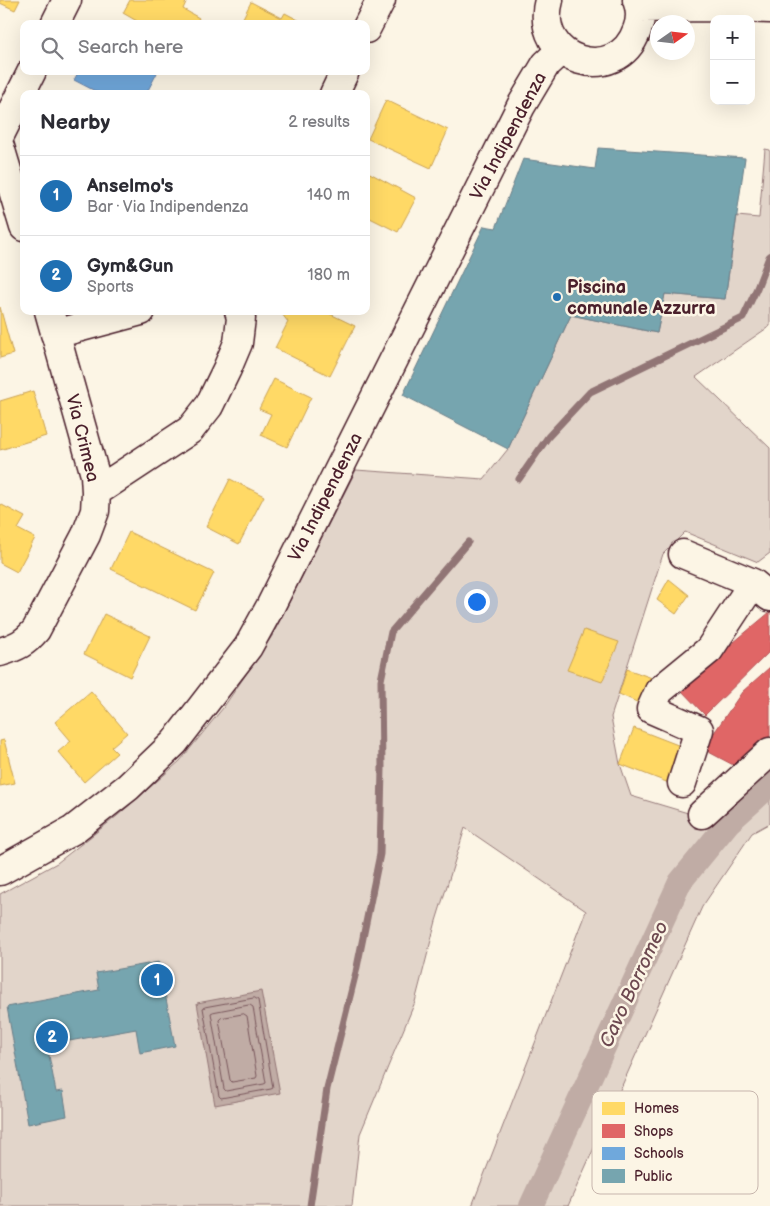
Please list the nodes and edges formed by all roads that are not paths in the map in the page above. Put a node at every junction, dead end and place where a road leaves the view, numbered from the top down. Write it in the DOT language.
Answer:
graph roads {
  1 [pos="67,0"];
  2 [pos="381,0"];
  3 [pos="549,0"];
  4 [pos="638,4"];
  5 [pos="770,9"];
  6 [pos="57,20"];
  7 [pos="370,21"];
  8 [pos="561,50"];
  9 [pos="30,75"];
  10 [pos="344,75"];
  11 [pos="22,90"];
  12 [pos="336,90"];
  13 [pos="20,95"];
  14 [pos="0,135"];
  15 [pos="0,147"];
  16 [pos="20,214"];
  17 [pos="109,315"];
  18 [pos="240,315"];
  19 [pos="52,322"];
  20 [pos="96,492"];
  21 [pos="684,554"];
  22 [pos="761,590"];
  23 [pos="0,652"];
  24 [pos="770,752"];
  25 [pos="682,783"];
  26 [pos="702,814"];
  27 [pos="0,871"];
  1 -- 6 [label="street"];
  2 -- 7 [label="street"];
  3 -- 8 [label="street"];
  4 -- 5 [label="street"];
  4 -- 8 [label="street"];
  8 -- 27 [label="street, Via Indipendenza"];
  9 -- 11 [label="street"];
  10 -- 12 [label="street"];
  13 -- 14 [label="street"];
  15 -- 16 [label="street"];
  17 -- 19 [label="street"];
  18 -- 20 [label="street"];
  19 -- 20 [label="street, Via Crimea"];
  20 -- 23 [label="street, Via Crimea"];
  21 -- 22 [label="street"];
  22 -- 25 [label="street"];
  24 -- 26 [label="street"];
}
